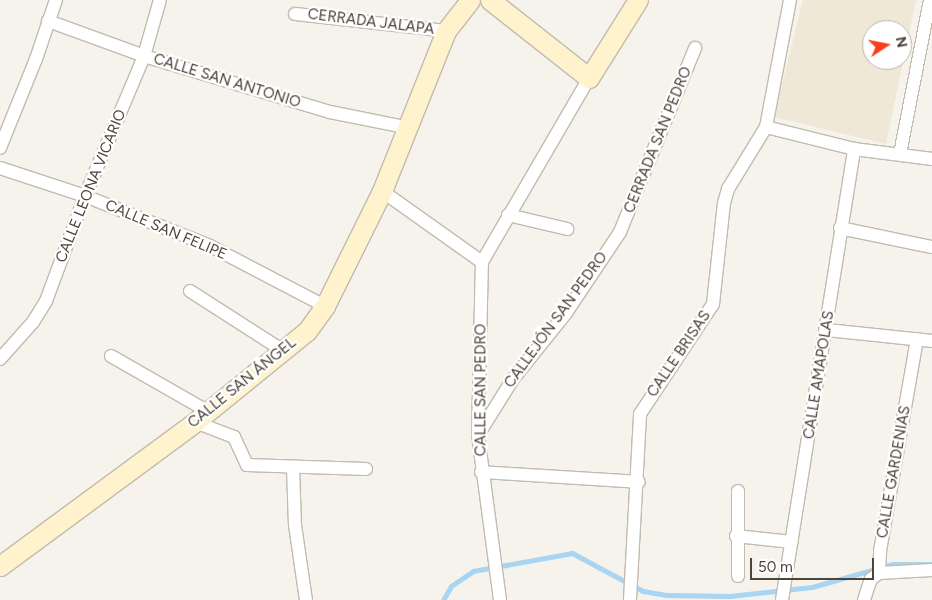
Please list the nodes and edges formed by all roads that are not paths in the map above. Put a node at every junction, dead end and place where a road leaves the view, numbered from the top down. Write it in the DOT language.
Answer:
graph roads {
  1 [pos="56,0"];
  2 [pos="160,0"];
  3 [pos="470,0"];
  4 [pos="490,0"];
  5 [pos="638,0"];
  6 [pos="790,0"];
  7 [pos="930,0"];
  8 [pos="295,14"];
  9 [pos="48,21"];
  10 [pos="446,31"];
  11 [pos="695,48"];
  12 [pos="144,56"];
  13 [pos="589,78"];
  14 [pos="766,127"];
  15 [pos="410,128"];
  16 [pos="0,148"];
  17 [pos="854,149"];
  18 [pos="900,154"];
  19 [pos="932,159"];
  20 [pos="0,168"];
  21 [pos="382,191"];
  22 [pos="85,196"];
  23 [pos="508,216"];
  24 [pos="840,228"];
  25 [pos="567,229"];
  26 [pos="620,232"];
  27 [pos="932,247"];
  28 [pos="482,262"];
  29 [pos="190,291"];
  30 [pos="325,306"];
  31 [pos="827,330"];
  32 [pos="917,339"];
  33 [pos="932,341"];
  34 [pos="285,352"];
  35 [pos="111,356"];
  36 [pos="0,359"];
  37 [pos="201,416"];
  38 [pos="478,435"];
  39 [pos="293,468"];
  40 [pos="366,469"];
  41 [pos="481,472"];
  42 [pos="639,482"];
  43 [pos="738,491"];
  44 [pos="736,536"];
  45 [pos="792,542"];
  46 [pos="0,566"];
  47 [pos="932,570"];
  48 [pos="879,572"];
  49 [pos="738,576"];
  50 [pos="630,598"];
  51 [pos="306,600"];
  52 [pos="500,600"];
  53 [pos="782,600"];
  54 [pos="864,600"];
  1 -- 9 [label="street"];
  2 -- 12 [label="street, CALLE LEONA VICARIO"];
  3 -- 10 [label="street, CALLE SAN ÁNGEL"];
  4 -- 13 [label="street"];
  5 -- 13 [label="street, CALLE SAN PEDRO"];
  6 -- 14 [label="street, CALLE BRISAS"];
  7 -- 18 [label="street"];
  8 -- 10 [label="street, CERRADA JALAPA"];
  9 -- 12 [label="street, CALLE SAN ANTONIO"];
  9 -- 16 [label="street"];
  10 -- 15 [label="street, CALLE SAN ÁNGEL"];
  11 -- 26 [label="street, CERRADA SAN PEDRO"];
  12 -- 15 [label="street, CALLE SAN ANTONIO"];
  12 -- 22 [label="street, CALLE LEONA VICARIO"];
  13 -- 23 [label="street, CALLE SAN PEDRO"];
  14 -- 17 [label="street"];
  14 -- 42 [label="street, CALLE BRISAS"];
  15 -- 21 [label="street, CALLE SAN ÁNGEL"];
  17 -- 18 [label="street"];
  17 -- 24 [label="street, CALLE AMAPOLAS"];
  18 -- 19 [label="street"];
  20 -- 22 [label="street, CALLE SAN FELIPE"];
  21 -- 28 [label="street"];
  21 -- 30 [label="street, CALLE SAN ÁNGEL"];
  22 -- 30 [label="street, CALLE SAN FELIPE"];
  22 -- 36 [label="street, CALLE LEONA VICARIO"];
  23 -- 25 [label="street"];
  23 -- 28 [label="street, CALLE SAN PEDRO"];
  24 -- 27 [label="street"];
  24 -- 31 [label="street, CALLE AMAPOLAS"];
  26 -- 38 [label="street, CALLEJÓN SAN PEDRO"];
  28 -- 38 [label="street, CALLE SAN PEDRO"];
  29 -- 34 [label="street"];
  30 -- 34 [label="street, CALLE SAN ÁNGEL"];
  31 -- 32 [label="street"];
  31 -- 45 [label="street, CALLE AMAPOLAS"];
  32 -- 33 [label="street"];
  32 -- 48 [label="street, CALLE GARDENIAS"];
  34 -- 37 [label="street, CALLE SAN ÁNGEL"];
  35 -- 37 [label="street"];
  37 -- 39 [label="street"];
  37 -- 46 [label="street, CALLE SAN ÁNGEL"];
  38 -- 41 [label="street, CALLE SAN PEDRO"];
  39 -- 40 [label="street"];
  39 -- 51 [label="street"];
  41 -- 42 [label="street"];
  41 -- 52 [label="street, CALLE SAN PEDRO"];
  42 -- 50 [label="street, CALLE BRISAS"];
  43 -- 44 [label="street"];
  44 -- 45 [label="street"];
  44 -- 49 [label="street"];
  45 -- 53 [label="street, CALLE AMAPOLAS"];
  47 -- 48 [label="street"];
  48 -- 54 [label="street"];
}
